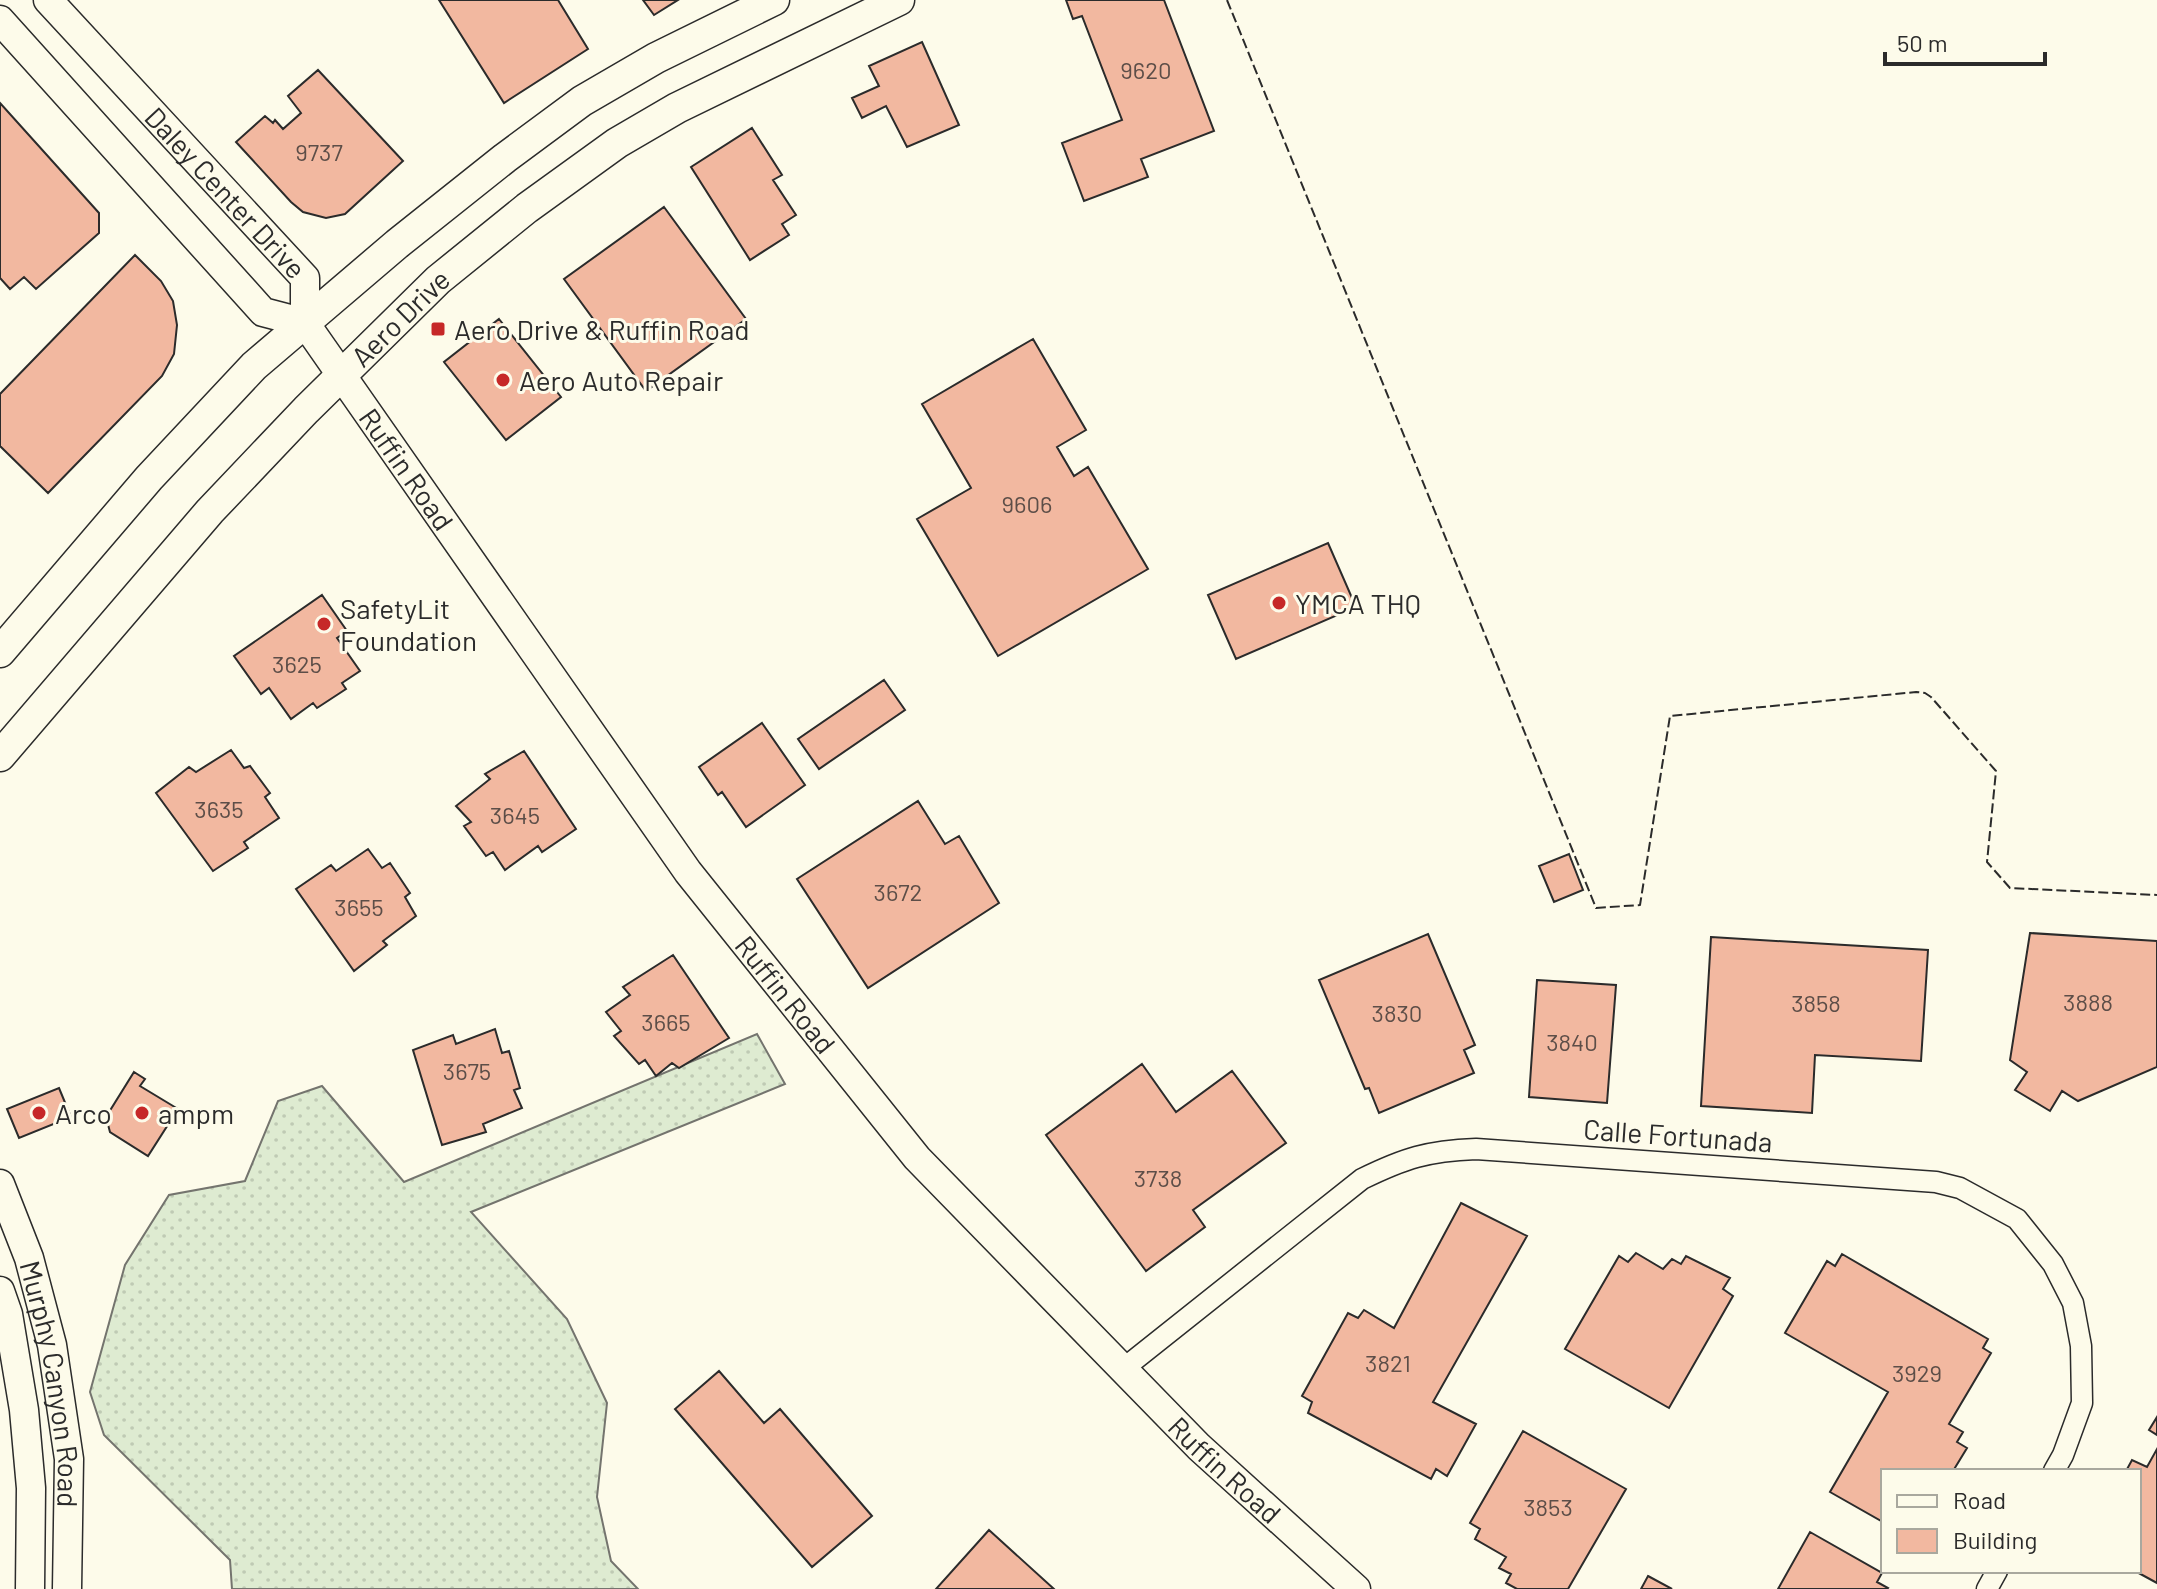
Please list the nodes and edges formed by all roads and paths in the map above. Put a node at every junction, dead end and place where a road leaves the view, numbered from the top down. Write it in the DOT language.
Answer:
graph roads {
  1 [pos="48,0"];
  2 [pos="774,0"];
  3 [pos="899,0"];
  4 [pos="0,20"];
  5 [pos="305,323"];
  6 [pos="342,375"];
  7 [pos="0,652"];
  8 [pos="0,756"];
  9 [pos="0,1184"];
  10 [pos="0,1291"];
  11 [pos="1123,1369"];
  12 [pos="2055,1469"];
  13 [pos="30,1589"];
  14 [pos="67,1589"];
  15 [pos="1356,1589"];
  1 -- 5 [label="main road, Daley Center Drive"];
  2 -- 5 [label="main road, Aero Drive"];
  3 -- 6 [label="main road, Aero Drive"];
  4 -- 5 [label="main road, Daley Center Drive"];
  5 -- 6 [label="main road, Ruffin Road"];
  5 -- 7 [label="main road, Aero Drive"];
  6 -- 8 [label="main road, Aero Drive"];
  6 -- 11 [label="main road, Ruffin Road"];
  9 -- 14 [label="main road, Murphy Canyon Road"];
  10 -- 13 [label="main road, Murphy Canyon Road"];
  11 -- 12 [label="street, Calle Fortunada"];
  11 -- 15 [label="main road, Ruffin Road"];
}
